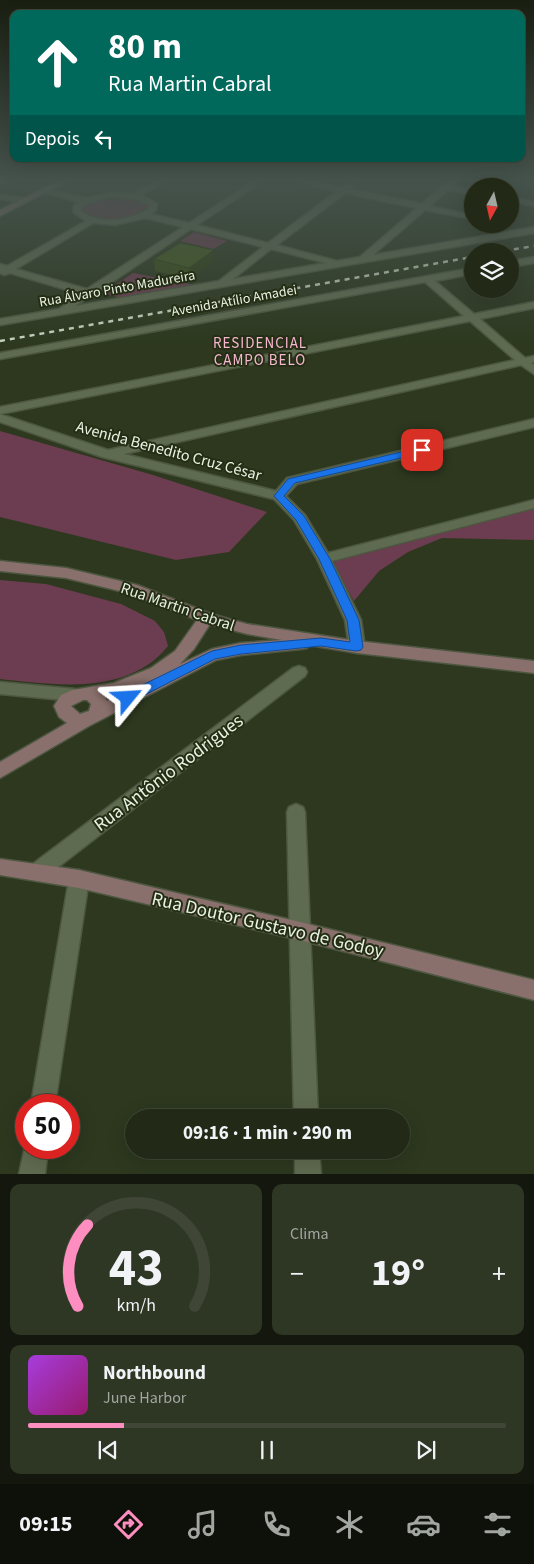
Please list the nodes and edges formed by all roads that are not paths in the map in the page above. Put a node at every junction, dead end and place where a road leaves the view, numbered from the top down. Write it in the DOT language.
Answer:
graph roads {
  1 [pos="65,236"];
  2 [pos="174,236"];
  3 [pos="229,236"];
  4 [pos="283,236"];
  5 [pos="390,236"];
  6 [pos="499,236"];
  7 [pos="270,246"];
  8 [pos="364,258"];
  9 [pos="534,260"];
  10 [pos="519,262"];
  11 [pos="338,263"];
  12 [pos="3,270"];
  13 [pos="464,272"];
  14 [pos="427,279"];
  15 [pos="220,284"];
  16 [pos="88,292"];
  17 [pos="119,301"];
  18 [pos="534,305"];
  19 [pos="60,312"];
  20 [pos="471,317"];
  21 [pos="0,322"];
  22 [pos="0,356"];
  23 [pos="528,360"];
  24 [pos="534,371"];
  25 [pos="0,411"];
  26 [pos="0,418"];
  27 [pos="534,423"];
  28 [pos="106,454"];
  29 [pos="279,496"];
  30 [pos="534,504"];
  31 [pos="324,559"];
  32 [pos="0,566"];
  33 [pos="206,618"];
  34 [pos="247,629"];
  35 [pos="192,640"];
  36 [pos="321,642"];
  37 [pos="356,647"];
  38 [pos="241,649"];
  39 [pos="212,655"];
  40 [pos="534,667"];
  41 [pos="299,672"];
  42 [pos="0,688"];
  43 [pos="74,703"];
  44 [pos="91,717"];
  45 [pos="38,748"];
  46 [pos="0,771"];
  47 [pos="296,812"];
  48 [pos="0,867"];
  49 [pos="37,872"];
  50 [pos="79,880"];
  51 [pos="300,930"];
  52 [pos="534,990"];
  53 [pos="45,1094"];
  54 [pos="306,1109"];
  55 [pos="34,1159"];
  56 [pos="307,1159"];
  57 [pos="32,1174"];
  58 [pos="308,1174"];
  1 -- 12 [label="street"];
  2 -- 16 [label="street"];
  3 -- 7 [label="street"];
  4 -- 7 [label="street"];
  5 -- 8 [label="street"];
  6 -- 8 [label="street, Rua Álvaro Pinto Madureira"];
  7 -- 11 [label="street"];
  7 -- 15 [label="street"];
  8 -- 11 [label="street, Rua Álvaro Pinto Madureira"];
  9 -- 10 [label="street"];
  11 -- 15 [label="street, Rua Álvaro Pinto Madureira"];
  12 -- 16 [label="street"];
  13 -- 14 [label="street, Avenida Atílio Amadei"];
  14 -- 20 [label="street"];
  14 -- 22 [label="street, Avenida Atílio Amadei"];
  15 -- 17 [label="street, Rua Álvaro Pinto Madureira"];
  16 -- 17 [label="street"];
  16 -- 19 [label="street"];
  17 -- 19 [label="street, Rua Álvaro Pinto Madureira"];
  18 -- 20 [label="street"];
  19 -- 21 [label="street, Rua Álvaro Pinto Madureira"];
  20 -- 23 [label="street"];
  20 -- 25 [label="street"];
  23 -- 24 [label="street"];
  23 -- 28 [label="street"];
  26 -- 28 [label="street, Avenida Benedito Cruz César"];
  27 -- 29 [label="street"];
  28 -- 29 [label="street, Avenida Benedito Cruz César"];
  29 -- 31 [label="street, Avenida Benedito Cruz César"];
  30 -- 31 [label="street"];
  31 -- 37 [label="street, Avenida Benedito Cruz César"];
  32 -- 33 [label="main road, Rua Martin Cabral"];
  33 -- 34 [label="main road, Rua Martin Cabral"];
  33 -- 35 [label="main road"];
  34 -- 36 [label="main road, Rua Martin Cabral"];
  34 -- 38 [label="main road"];
  35 -- 39 [label="main road"];
  35 -- 43 [label="main road"];
  36 -- 37 [label="main road, Rua Martin Cabral"];
  36 -- 38 [label="main road"];
  37 -- 40 [label="main road, Rua Martin Cabral"];
  38 -- 39 [label="main road"];
  39 -- 44 [label="main road"];
  41 -- 49 [label="street, Rua Antônio Rodrigues"];
  42 -- 43 [label="street"];
  43 -- 44 [label="main road"];
  43 -- 44 [label="main road"];
  43 -- 45 [label="main road"];
  44 -- 45 [label="main road"];
  45 -- 46 [label="main road"];
  47 -- 51 [label="street"];
  48 -- 49 [label="main road, Rua Doutor Gustavo de Godoy"];
  49 -- 50 [label="main road, Rua Doutor Gustavo de Godoy"];
  50 -- 51 [label="main road, Rua Doutor Gustavo de Godoy"];
  50 -- 53 [label="street"];
  51 -- 52 [label="main road, Rua Doutor Gustavo de Godoy"];
  51 -- 54 [label="street"];
  55 -- 57 [label="street"];
  56 -- 58 [label="street"];
}
